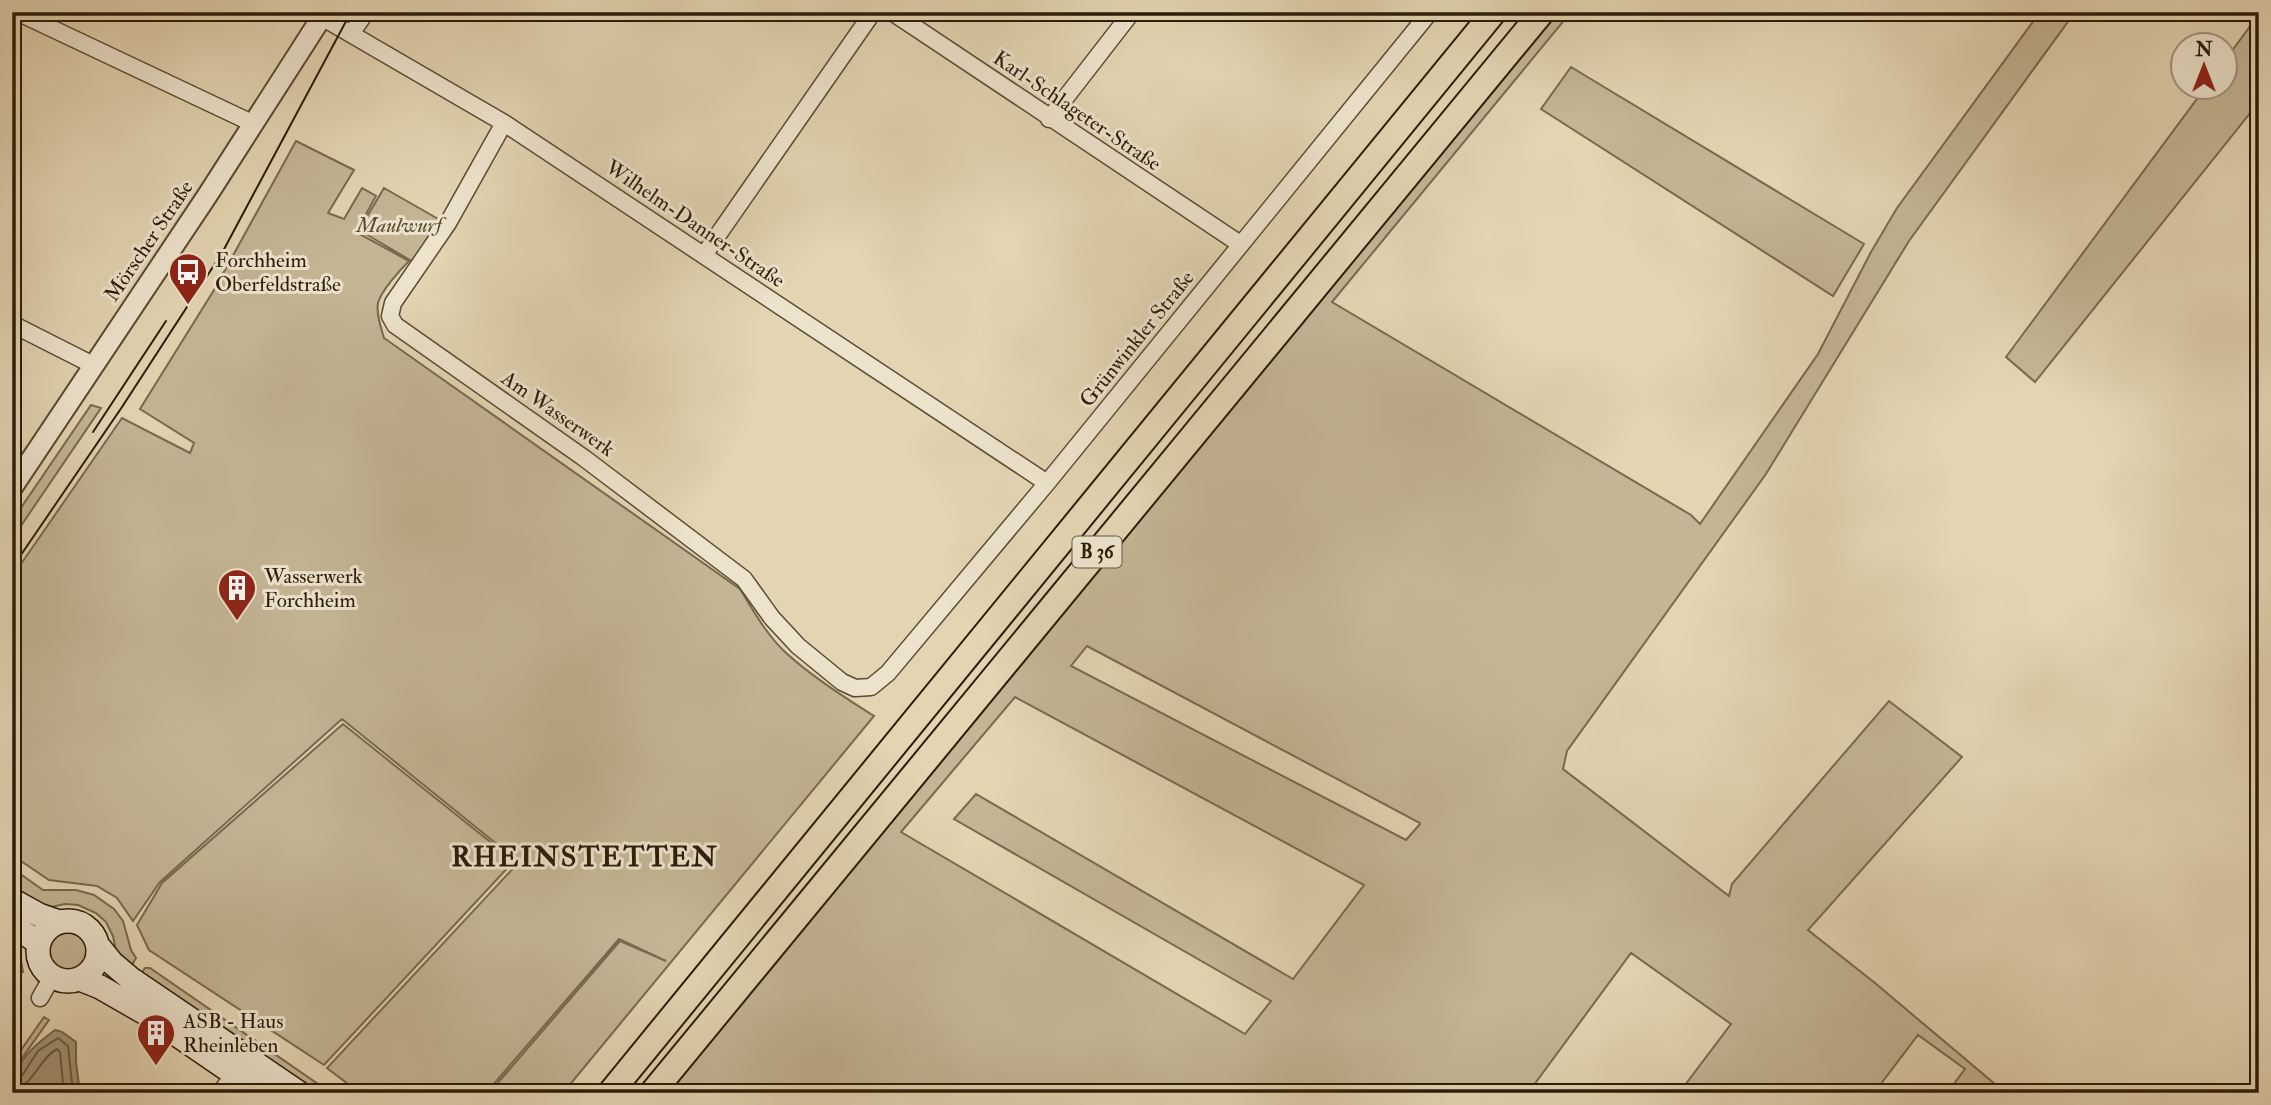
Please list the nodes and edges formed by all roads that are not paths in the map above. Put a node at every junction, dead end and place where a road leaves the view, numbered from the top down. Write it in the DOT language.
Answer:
graph roads {
  1 [pos="17,12"];
  2 [pos="366,12"];
  3 [pos="873,12"];
  4 [pos="892,12"];
  5 [pos="1132,12"];
  6 [pos="1430,12"];
  7 [pos="1494,12"];
  8 [pos="1542,12"];
  9 [pos="320,14"];
  10 [pos="351,34"];
  11 [pos="1049,119"];
  12 [pos="504,123"];
  13 [pos="254,124"];
  14 [pos="1240,244"];
  15 [pos="704,255"];
  16 [pos="12,324"];
  17 [pos="93,365"];
  18 [pos="1047,483"];
  19 [pos="12,488"];
  20 [pos="871,687"];
  21 [pos="12,900"];
  22 [pos="59,922"];
  23 [pos="12,925"];
  24 [pos="39,943"];
  25 [pos="99,947"];
  26 [pos="52,977"];
  27 [pos="80,979"];
  28 [pos="40,998"];
  29 [pos="241,1066"];
  30 [pos="220,1093"];
  31 [pos="262,1093"];
  32 [pos="299,1093"];
  33 [pos="610,1093"];
  34 [pos="652,1093"];
  1 -- 13 [label="street"];
  2 -- 10 [label="street"];
  3 -- 15 [label="street"];
  4 -- 11 [label="street, Karl-Schlageter-Straße"];
  5 -- 11 [label="street"];
  6 -- 14 [label="street, Grünwinkler Straße"];
  7 -- 33 [label="main road, B 36"];
  8 -- 34 [label="main road, B 36"];
  9 -- 10 [label="street, Wilhelm-Danner-Straße"];
  9 -- 13 [label="street, Mörscher Straße"];
  10 -- 12 [label="street, Wilhelm-Danner-Straße"];
  11 -- 14 [label="street, Karl-Schlageter-Straße"];
  12 -- 15 [label="street, Wilhelm-Danner-Straße"];
  12 -- 20 [label="street, Am Wasserwerk"];
  13 -- 17 [label="street, Mörscher Straße"];
  14 -- 18 [label="street, Grünwinkler Straße"];
  15 -- 18 [label="street, Wilhelm-Danner-Straße"];
  16 -- 17 [label="street"];
  17 -- 19 [label="street, Mörscher Straße"];
  18 -- 20 [label="street, Grünwinkler Straße"];
  21 -- 22 [label="main road"];
  22 -- 24 [label="main road"];
  22 -- 25 [label="main road"];
  23 -- 24 [label="main road"];
  24 -- 26 [label="main road"];
  25 -- 27 [label="main road"];
  25 -- 29 [label="main road"];
  26 -- 27 [label="main road"];
  26 -- 28 [label="street"];
  27 -- 29 [label="main road"];
  29 -- 30 [label="street"];
  29 -- 31 [label="main road"];
  29 -- 32 [label="main road"];
}
